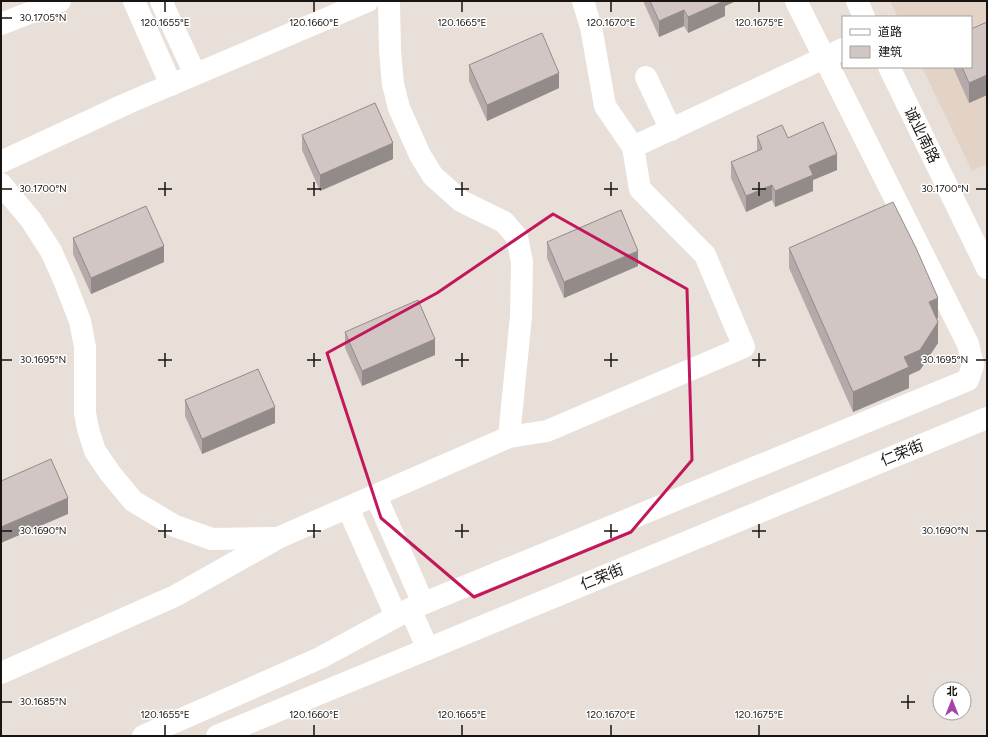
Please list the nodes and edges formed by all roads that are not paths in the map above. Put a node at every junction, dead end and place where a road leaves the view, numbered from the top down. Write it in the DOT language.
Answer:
graph roads {
  1 [pos="60,1"];
  2 [pos="134,1"];
  3 [pos="162,1"];
  4 [pos="368,1"];
  5 [pos="390,1"];
  6 [pos="583,1"];
  7 [pos="796,1"];
  8 [pos="856,1"];
  9 [pos="864,16"];
  10 [pos="1,24"];
  11 [pos="834,54"];
  12 [pos="889,68"];
  13 [pos="194,74"];
  14 [pos="646,77"];
  15 [pos="171,85"];
  16 [pos="671,130"];
  17 [pos="633,147"];
  18 [pos="1,162"];
  19 [pos="1,184"];
  20 [pos="987,268"];
  21 [pos="987,418"];
  22 [pos="509,437"];
  23 [pos="376,496"];
  24 [pos="348,508"];
  25 [pos="280,538"];
  26 [pos="410,610"];
  27 [pos="428,649"];
  28 [pos="1,673"];
  29 [pos="143,736"];
  30 [pos="217,736"];
  1 -- 10 [label="street"];
  2 -- 15 [label="street"];
  3 -- 13 [label="street"];
  4 -- 13 [label="street"];
  5 -- 22 [label="street"];
  6 -- 17 [label="street"];
  7 -- 11 [label="street"];
  8 -- 9 [label="street"];
  11 -- 16 [label="street"];
  11 -- 26 [label="street"];
  12 -- 20 [label="street, 诚业南路"];
  13 -- 15 [label="street"];
  14 -- 16 [label="street"];
  15 -- 18 [label="street"];
  16 -- 17 [label="street"];
  17 -- 22 [label="street"];
  19 -- 25 [label="street"];
  21 -- 27 [label="street, 仁荣街"];
  22 -- 23 [label="street"];
  23 -- 24 [label="street"];
  23 -- 26 [label="street"];
  24 -- 25 [label="street"];
  24 -- 26 [label="street"];
  25 -- 28 [label="street"];
  26 -- 27 [label="street"];
  26 -- 29 [label="street"];
  27 -- 30 [label="street, 仁荣街"];
}
